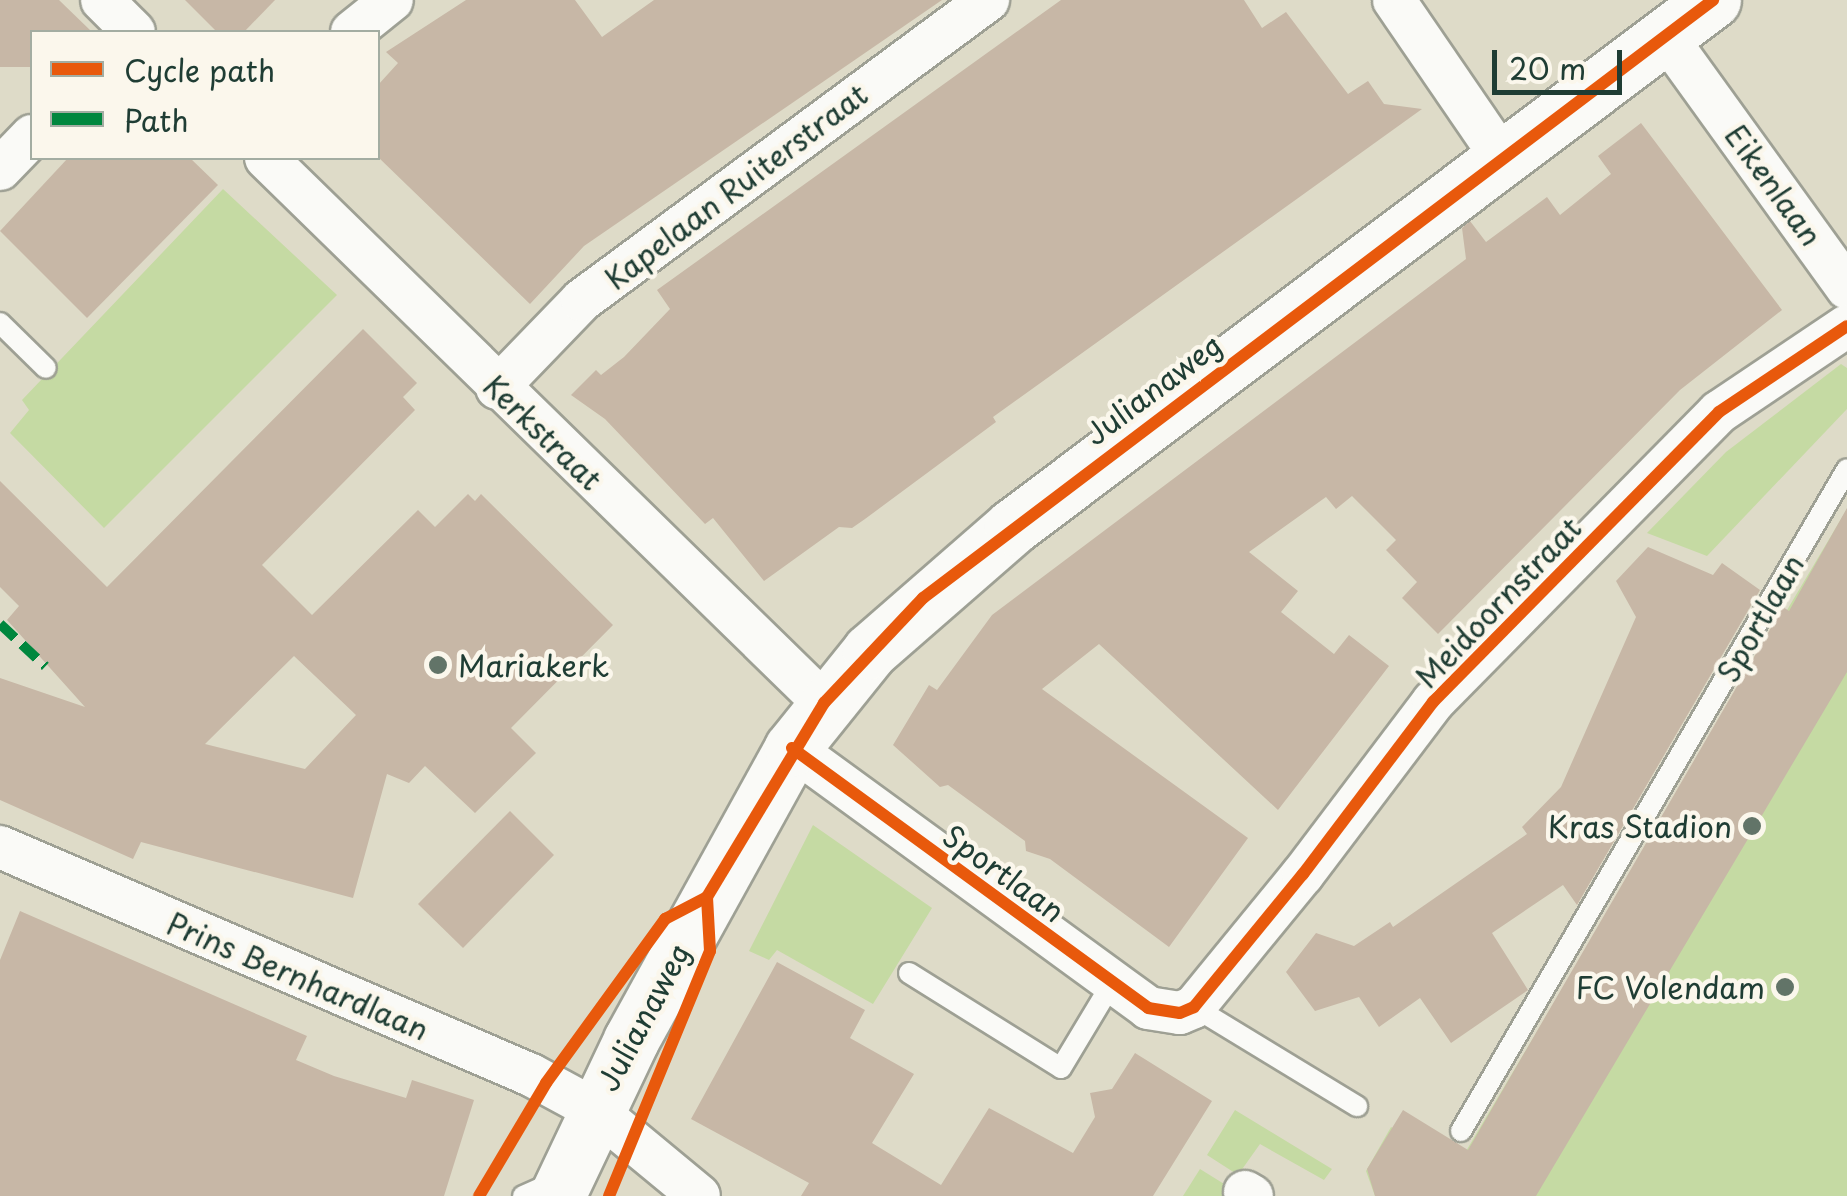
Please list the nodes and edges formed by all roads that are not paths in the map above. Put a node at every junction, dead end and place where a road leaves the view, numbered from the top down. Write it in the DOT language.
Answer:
graph roads {
  1 [pos="102,0"];
  2 [pos="392,0"];
  3 [pos="988,0"];
  4 [pos="1394,0"];
  5 [pos="1713,0"];
  6 [pos="132,30"];
  7 [pos="354,30"];
  8 [pos="1664,34"];
  9 [pos="30,138"];
  10 [pos="1501,156"];
  11 [pos="268,160"];
  12 [pos="0,169"];
  13 [pos="1847,288"];
  14 [pos="0,323"];
  15 [pos="1847,326"];
  16 [pos="46,368"];
  17 [pos="498,388"];
  18 [pos="1847,468"];
  19 [pos="824,703"];
  20 [pos="792,748"];
  21 [pos="0,846"];
  22 [pos="909,973"];
  23 [pos="1112,983"];
  24 [pos="1194,1008"];
  25 [pos="1358,1106"];
  26 [pos="612,1124"];
  27 [pos="1462,1131"];
  28 [pos="548,1190"];
  29 [pos="699,1196"];
  1 -- 6 [label="street"];
  2 -- 7 [label="street"];
  3 -- 17 [label="street, Kapelaan Ruiterstraat"];
  4 -- 10 [label="street"];
  5 -- 8 [label="main road, Julianaweg"];
  8 -- 10 [label="main road, Julianaweg"];
  8 -- 13 [label="street, Eikenlaan"];
  9 -- 12 [label="street"];
  10 -- 19 [label="main road, Julianaweg"];
  11 -- 17 [label="street, Kerkstraat"];
  14 -- 16 [label="lane"];
  15 -- 24 [label="street, Meidoornstraat"];
  17 -- 19 [label="street, Kerkstraat"];
  18 -- 27 [label="lane, Sportlaan"];
  19 -- 20 [label="main road, Julianaweg"];
  20 -- 23 [label="street, Sportlaan"];
  20 -- 26 [label="main road, Julianaweg"];
  21 -- 26 [label="street, Prins Bernhardlaan"];
  22 -- 23 [label="lane"];
  23 -- 24 [label="street, Sportlaan"];
  24 -- 25 [label="lane, Sportlaan"];
  26 -- 28 [label="main road, Julianaweg"];
  26 -- 29 [label="street, Prins Bernhardlaan"];
}
